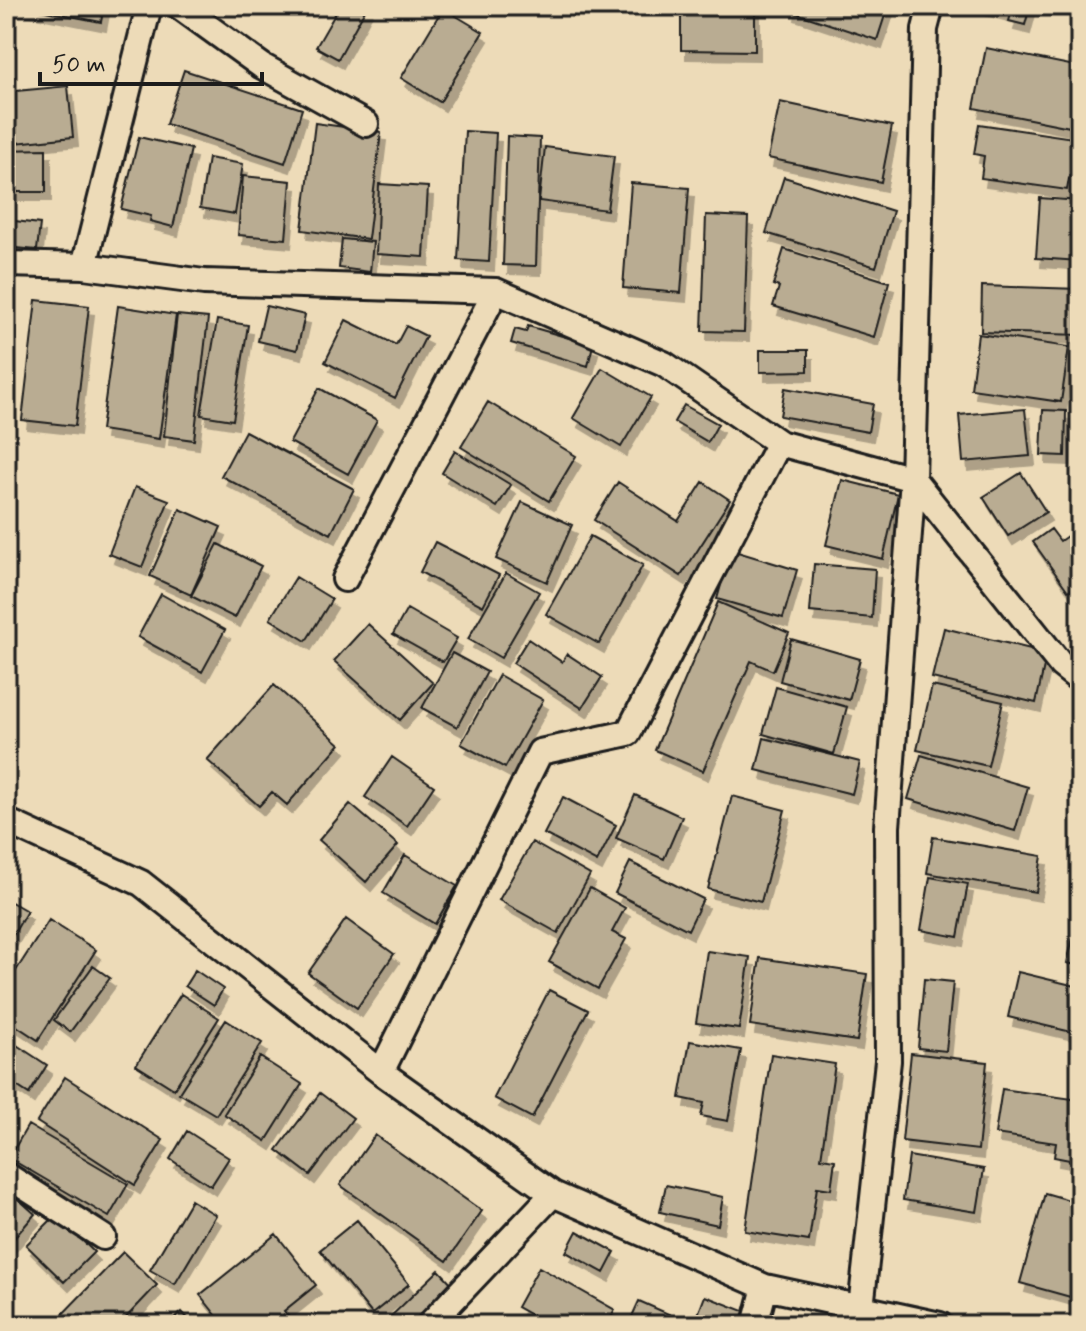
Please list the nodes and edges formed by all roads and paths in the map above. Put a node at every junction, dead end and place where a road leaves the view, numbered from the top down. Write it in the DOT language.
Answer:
graph roads {
  1 [pos="149,6"];
  2 [pos="179,6"];
  3 [pos="931,6"];
  4 [pos="366,124"];
  5 [pos="6,264"];
  6 [pos="84,266"];
  7 [pos="496,291"];
  8 [pos="779,443"];
  9 [pos="913,479"];
  10 [pos="345,579"];
  11 [pos="1080,680"];
  12 [pos="6,821"];
  13 [pos="381,1072"];
  14 [pos="6,1175"];
  15 [pos="553,1194"];
  16 [pos="103,1237"];
  17 [pos="765,1287"];
  18 [pos="861,1308"];
  19 [pos="429,1325"];
  20 [pos="755,1325"];
  21 [pos="940,1325"];
  1 -- 6 [label="street"];
  2 -- 4 [label="street"];
  3 -- 9 [label="street"];
  5 -- 6 [label="street"];
  6 -- 7 [label="street"];
  7 -- 8 [label="street"];
  7 -- 10 [label="street"];
  8 -- 9 [label="street"];
  8 -- 13 [label="street"];
  9 -- 11 [label="street"];
  9 -- 18 [label="street"];
  12 -- 13 [label="street"];
  13 -- 15 [label="street"];
  14 -- 16 [label="street"];
  15 -- 17 [label="street"];
  15 -- 19 [label="street"];
  17 -- 18 [label="street"];
  17 -- 20 [label="street"];
  18 -- 21 [label="street"];
}
